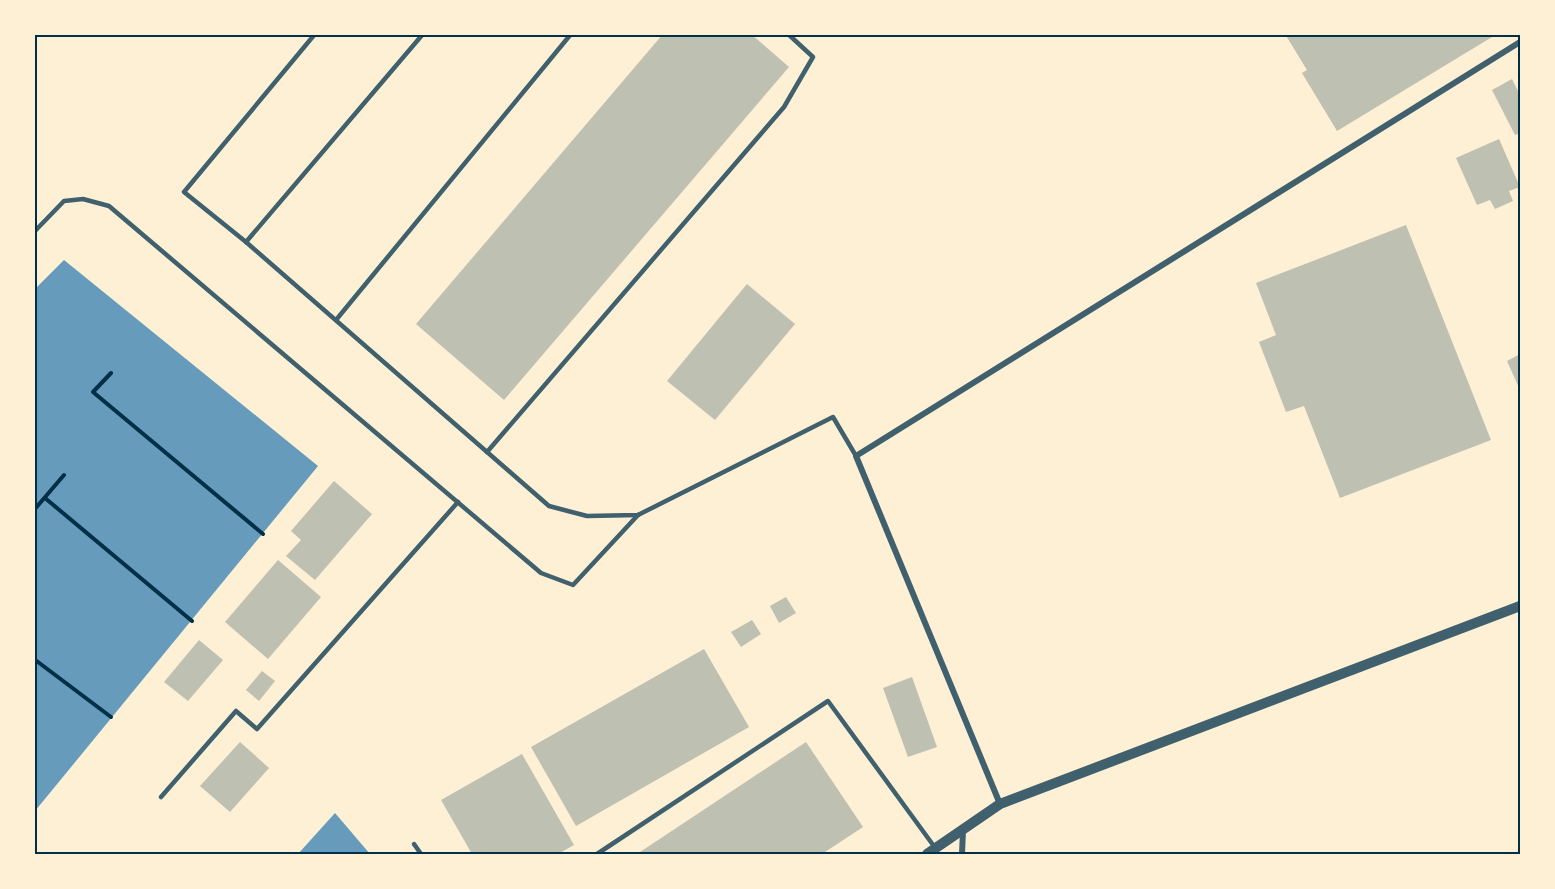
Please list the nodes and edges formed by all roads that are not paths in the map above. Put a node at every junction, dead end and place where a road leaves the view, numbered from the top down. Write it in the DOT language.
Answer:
graph roads {
  1 [pos="315,34"];
  2 [pos="423,34"];
  3 [pos="571,34"];
  4 [pos="788,34"];
  5 [pos="1521,42"];
  6 [pos="34,232"];
  7 [pos="246,242"];
  8 [pos="336,320"];
  9 [pos="487,452"];
  10 [pos="856,456"];
  11 [pos="458,502"];
  12 [pos="638,515"];
  13 [pos="1521,606"];
  14 [pos="161,797"];
  15 [pos="1000,804"];
  16 [pos="963,830"];
  17 [pos="414,844"];
  18 [pos="931,852"];
  19 [pos="421,855"];
  20 [pos="597,855"];
  21 [pos="962,855"];
  1 -- 7 [label="lane"];
  2 -- 7 [label="lane"];
  3 -- 8 [label="lane"];
  4 -- 9 [label="lane"];
  5 -- 10 [label="street"];
  6 -- 11 [label="lane"];
  7 -- 8 [label="lane"];
  8 -- 9 [label="lane"];
  9 -- 12 [label="lane"];
  10 -- 12 [label="lane"];
  10 -- 15 [label="street"];
  11 -- 12 [label="lane"];
  11 -- 14 [label="lane"];
  13 -- 15 [label="street"];
  15 -- 16 [label="street"];
  16 -- 18 [label="street"];
  16 -- 21 [label="street"];
  17 -- 19 [label="lane"];
  18 -- 20 [label="lane"];
}
